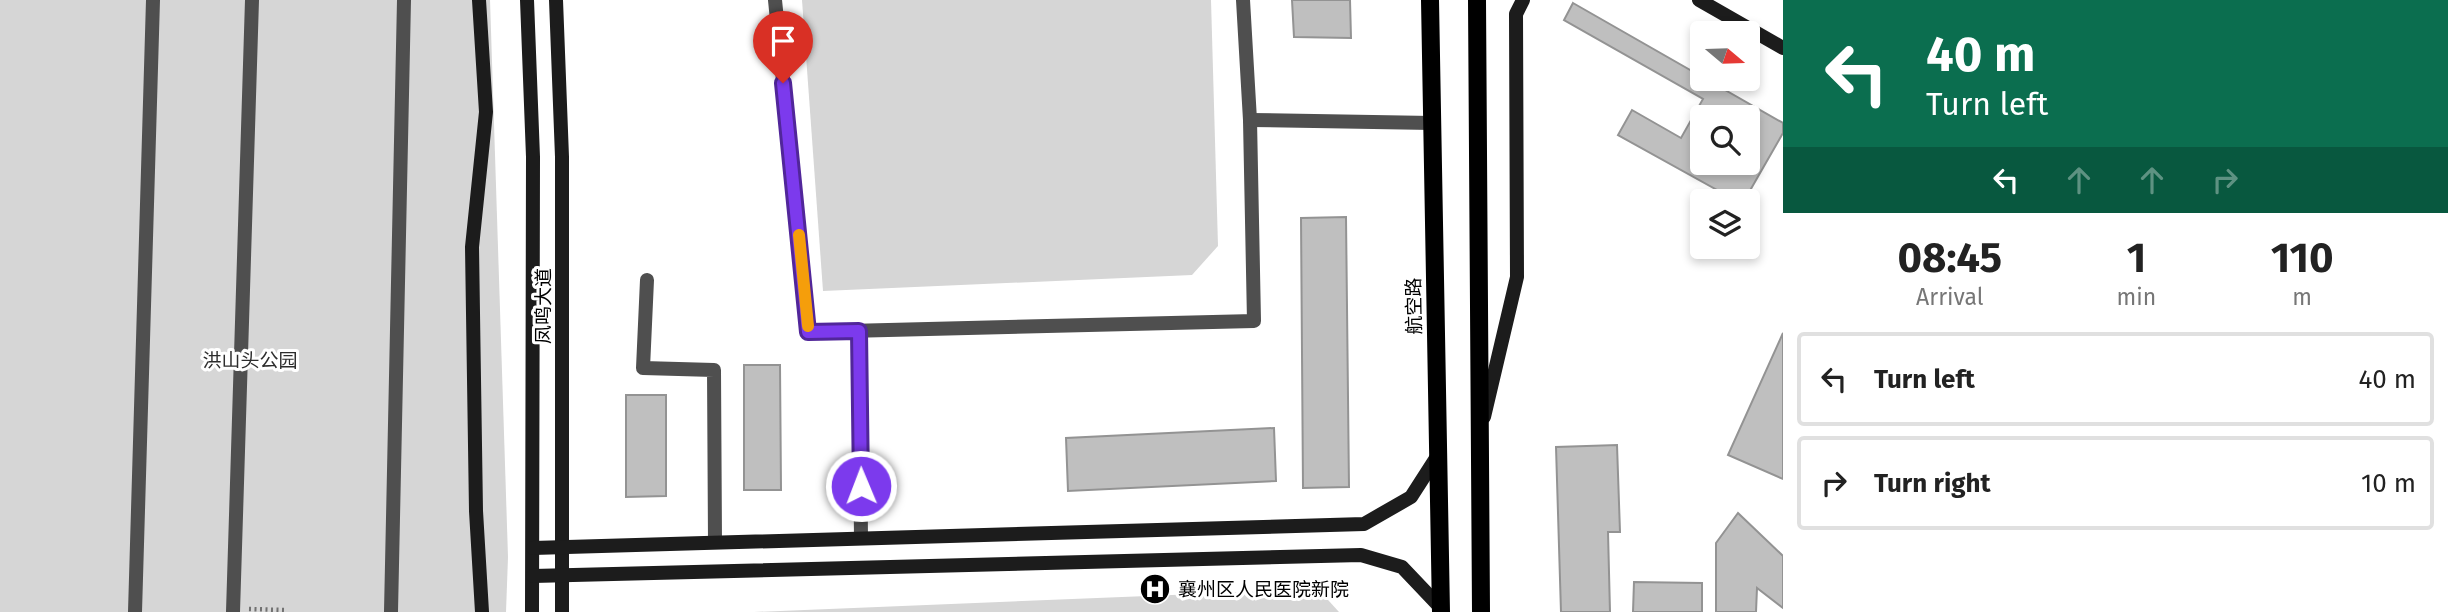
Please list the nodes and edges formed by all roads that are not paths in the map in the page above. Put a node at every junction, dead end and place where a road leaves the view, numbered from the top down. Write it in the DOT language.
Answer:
graph roads {
  1 [pos="153,0"];
  2 [pos="252,0"];
  3 [pos="404,0"];
  4 [pos="479,0"];
  5 [pos="527,0"];
  6 [pos="556,0"];
  7 [pos="775,0"];
  8 [pos="1243,0"];
  9 [pos="1430,0"];
  10 [pos="1477,0"];
  11 [pos="1523,0"];
  12 [pos="1699,0"];
  13 [pos="1783,48"];
  14 [pos="1250,120"];
  15 [pos="1432,123"];
  16 [pos="646,280"];
  17 [pos="859,331"];
  18 [pos="1480,435"];
  19 [pos="1438,455"];
  20 [pos="861,538"];
  21 [pos="715,542"];
  22 [pos="564,547"];
  23 [pos="533,548"];
  24 [pos="533,576"];
  25 [pos="563,576"];
  26 [pos="233,610"];
  27 [pos="1441,610"];
  28 [pos="135,612"];
  29 [pos="391,612"];
  30 [pos="482,612"];
  31 [pos="532,612"];
  32 [pos="562,612"];
  33 [pos="1481,612"];
  1 -- 28 [label="street"];
  2 -- 26 [label="street"];
  3 -- 29 [label="street"];
  4 -- 30 [label="street"];
  5 -- 23 [label="street, 凤鸣大道"];
  6 -- 22 [label="street, 凤鸣大道"];
  7 -- 17 [label="street"];
  8 -- 14 [label="street"];
  9 -- 15 [label="main road, 航空路"];
  10 -- 18 [label="main road"];
  11 -- 18 [label="street"];
  12 -- 13 [label="street"];
  14 -- 15 [label="street"];
  14 -- 17 [label="street"];
  15 -- 19 [label="main road, 航空路"];
  16 -- 21 [label="street"];
  17 -- 20 [label="street"];
  18 -- 33 [label="main road"];
  19 -- 20 [label="street"];
  19 -- 27 [label="main road, 航空路"];
  20 -- 21 [label="street"];
  21 -- 22 [label="street"];
  22 -- 23 [label="street"];
  22 -- 25 [label="street, 凤鸣大道"];
  23 -- 24 [label="street, 凤鸣大道"];
  24 -- 25 [label="street"];
  24 -- 31 [label="street, 凤鸣大道"];
  25 -- 27 [label="street"];
  25 -- 32 [label="street, 凤鸣大道"];
}
